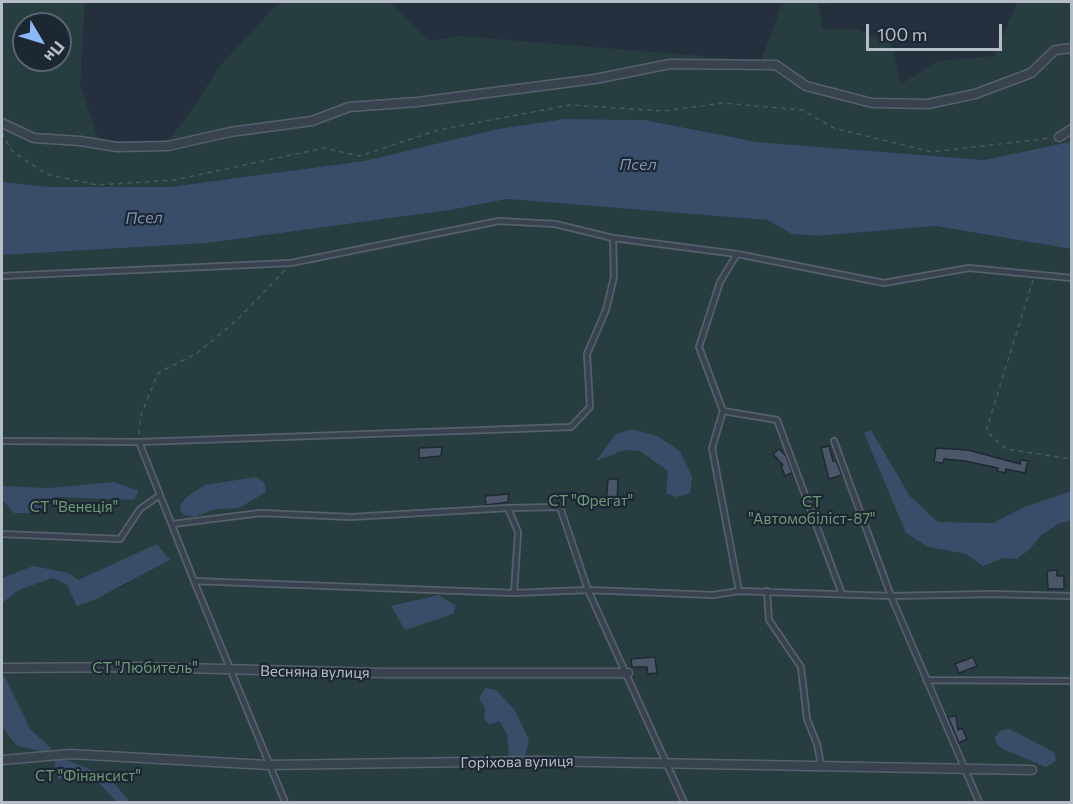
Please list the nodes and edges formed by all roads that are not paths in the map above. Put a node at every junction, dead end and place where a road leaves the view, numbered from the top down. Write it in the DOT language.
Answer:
graph roads {
  1 [pos="1071,48"];
  2 [pos="2,123"];
  3 [pos="1071,129"];
  4 [pos="1059,137"];
  5 [pos="613,238"];
  6 [pos="737,254"];
  7 [pos="2,276"];
  8 [pos="1071,278"];
  9 [pos="723,411"];
  10 [pos="2,441"];
  11 [pos="834,441"];
  12 [pos="139,442"];
  13 [pos="160,495"];
  14 [pos="508,508"];
  15 [pos="172,524"];
  16 [pos="2,534"];
  17 [pos="194,581"];
  18 [pos="588,590"];
  19 [pos="739,591"];
  20 [pos="767,591"];
  21 [pos="514,593"];
  22 [pos="842,594"];
  23 [pos="891,596"];
  24 [pos="1071,596"];
  25 [pos="2,668"];
  26 [pos="231,670"];
  27 [pos="628,673"];
  28 [pos="926,680"];
  29 [pos="1071,681"];
  30 [pos="2,760"];
  31 [pos="666,763"];
  32 [pos="268,765"];
  33 [pos="821,765"];
  34 [pos="964,768"];
  35 [pos="1032,770"];
  36 [pos="285,802"];
  37 [pos="684,802"];
  38 [pos="979,802"];
  1 -- 2 [label="street"];
  3 -- 4 [label="street"];
  5 -- 6 [label="lane"];
  5 -- 7 [label="lane"];
  5 -- 12 [label="lane"];
  6 -- 8 [label="lane"];
  6 -- 9 [label="lane"];
  9 -- 19 [label="lane"];
  9 -- 22 [label="lane"];
  10 -- 12 [label="lane"];
  11 -- 23 [label="lane"];
  12 -- 13 [label="lane"];
  13 -- 15 [label="lane"];
  13 -- 16 [label="lane"];
  14 -- 15 [label="lane"];
  14 -- 18 [label="lane"];
  14 -- 21 [label="lane"];
  15 -- 17 [label="lane"];
  17 -- 21 [label="lane"];
  17 -- 26 [label="lane"];
  18 -- 19 [label="lane"];
  18 -- 21 [label="lane"];
  18 -- 27 [label="lane"];
  19 -- 20 [label="lane"];
  20 -- 22 [label="lane"];
  20 -- 33 [label="lane"];
  22 -- 23 [label="lane"];
  23 -- 24 [label="lane"];
  23 -- 28 [label="lane"];
  25 -- 26 [label="street, Весняна вулиця"];
  26 -- 27 [label="street, Весняна вулиця"];
  26 -- 32 [label="lane"];
  27 -- 31 [label="lane"];
  28 -- 29 [label="lane"];
  28 -- 34 [label="lane"];
  30 -- 32 [label="street, Горіхова вулиця"];
  31 -- 32 [label="street, Горіхова вулиця"];
  31 -- 33 [label="street, Горіхова вулиця"];
  31 -- 37 [label="lane"];
  32 -- 36 [label="lane"];
  33 -- 34 [label="street, Горіхова вулиця"];
  34 -- 35 [label="street, Горіхова вулиця"];
  34 -- 38 [label="lane"];
}
